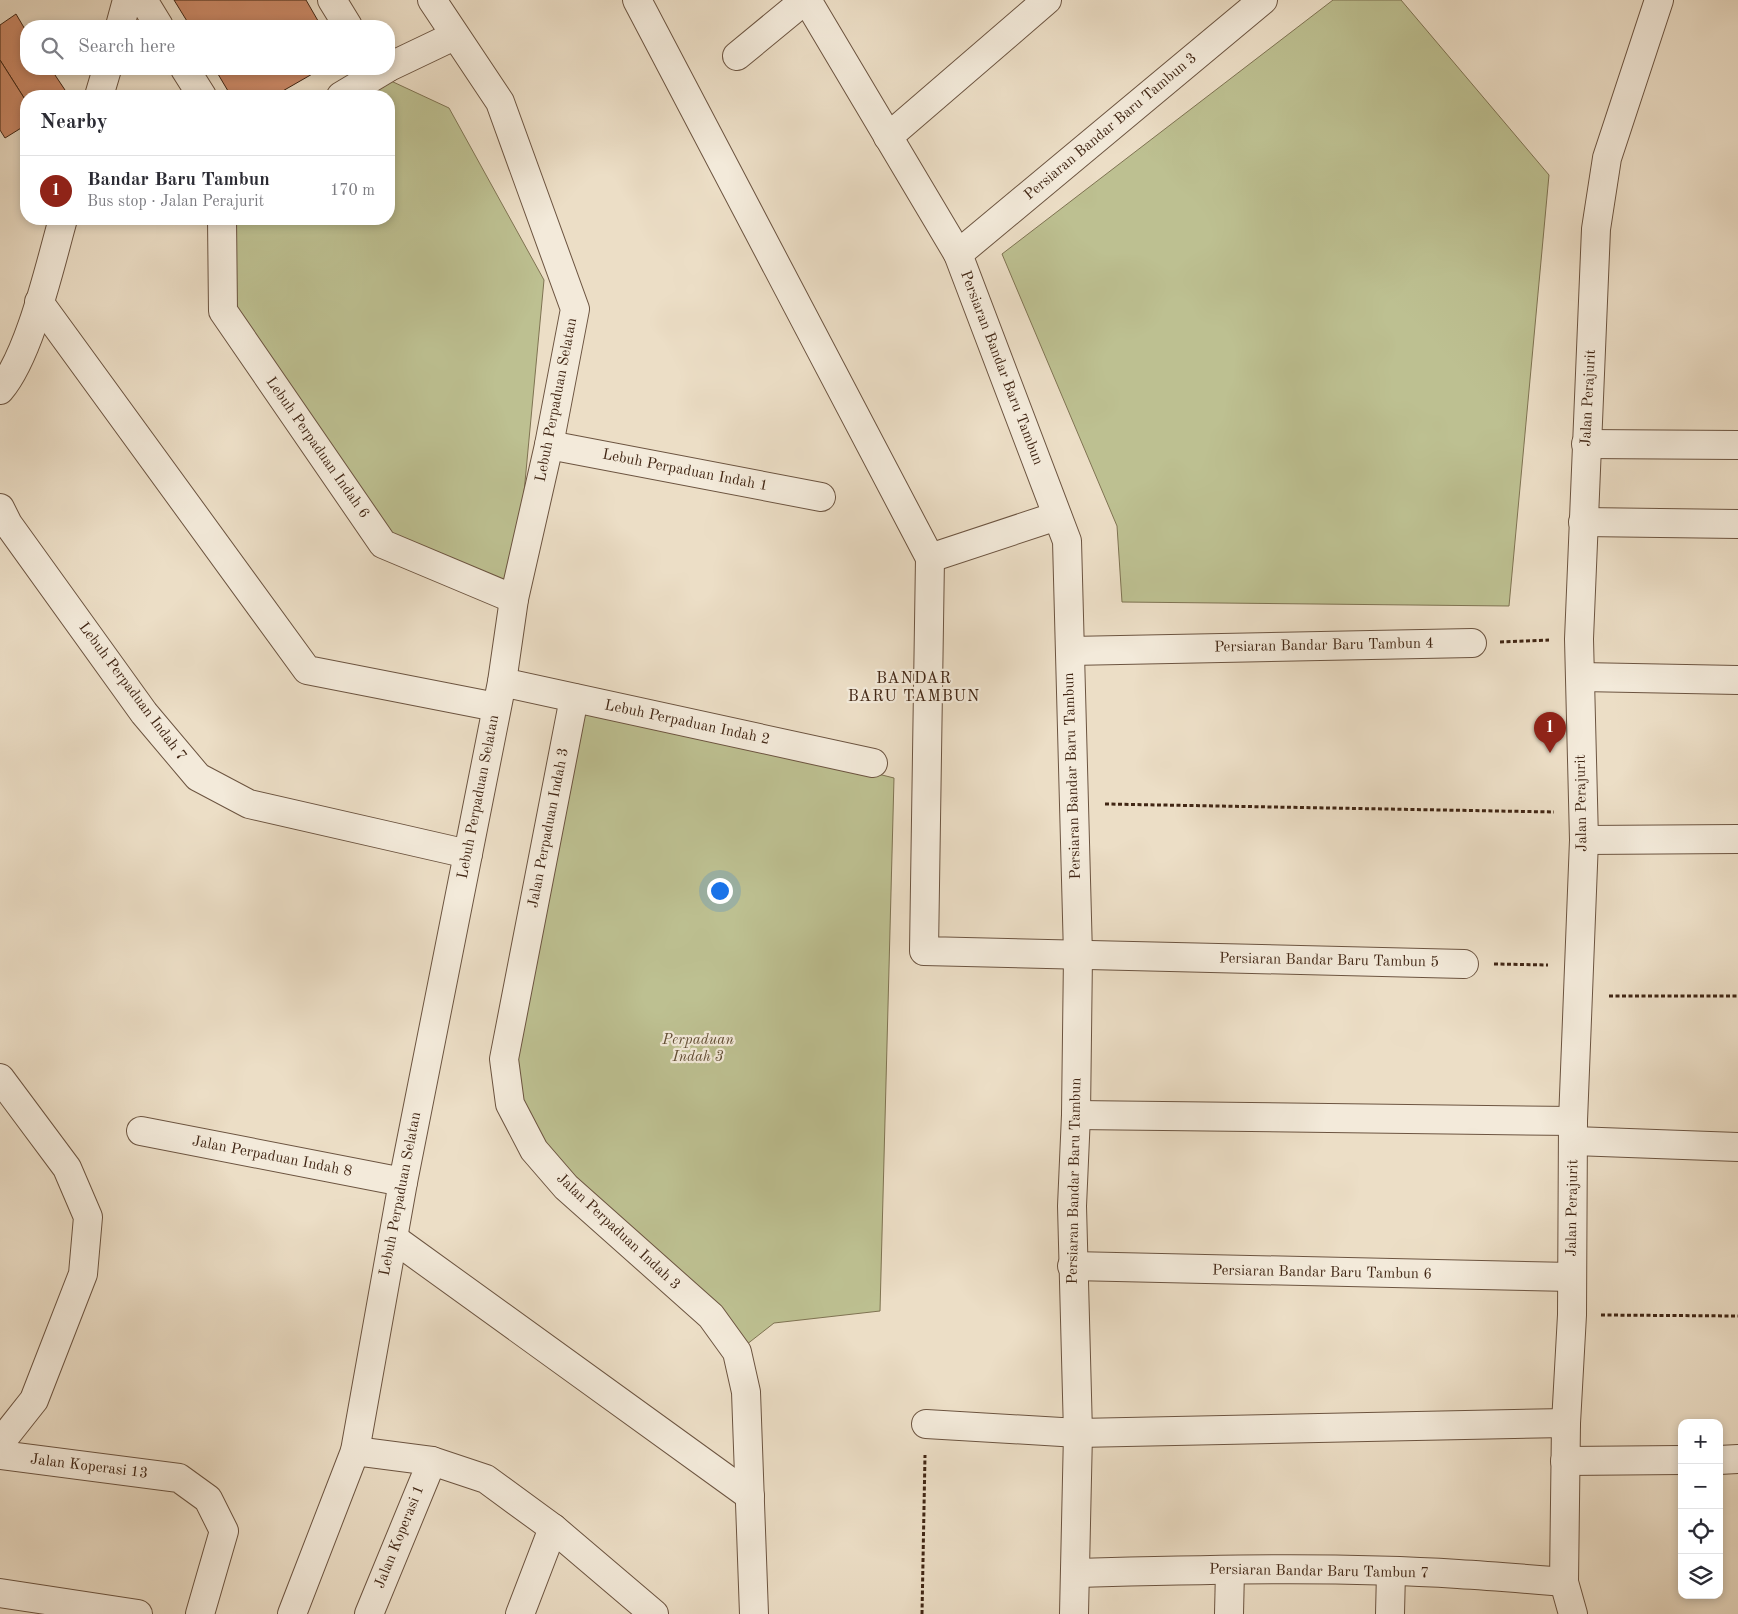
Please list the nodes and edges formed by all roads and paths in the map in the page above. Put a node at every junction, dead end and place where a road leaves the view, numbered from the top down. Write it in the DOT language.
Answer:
graph roads {
  1 [pos="127,0"];
  2 [pos="143,0"];
  3 [pos="332,0"];
  4 [pos="432,0"];
  5 [pos="637,0"];
  6 [pos="806,0"];
  7 [pos="1047,0"];
  8 [pos="1263,0"];
  9 [pos="1659,0"];
  10 [pos="122,20"];
  11 [pos="155,20"];
  12 [pos="344,20"];
  13 [pos="454,36"];
  14 [pos="737,56"];
  15 [pos="395,63"];
  16 [pos="105,75"];
  17 [pos="189,75"];
  18 [pos="373,75"];
  19 [pos="101,90"];
  20 [pos="198,90"];
  21 [pos="350,90"];
  22 [pos="888,137"];
  23 [pos="62,225"];
  24 [pos="222,225"];
  25 [pos="958,254"];
  26 [pos="39,302"];
  27 [pos="0,390"];
  28 [pos="1586,444"];
  29 [pos="549,445"];
  30 [pos="1738,445"];
  31 [pos="821,497"];
  32 [pos="1057,516"];
  33 [pos="3,520"];
  34 [pos="1583,522"];
  35 [pos="1738,524"];
  36 [pos="930,558"];
  37 [pos="514,599"];
  38 [pos="1579,639"];
  39 [pos="1472,643"];
  40 [pos="1070,651"];
  41 [pos="1581,677"];
  42 [pos="1738,680"];
  43 [pos="499,695"];
  44 [pos="574,698"];
  45 [pos="873,763"];
  46 [pos="1074,803"];
  47 [pos="1582,813"];
  48 [pos="1584,840"];
  49 [pos="1738,840"];
  50 [pos="468,854"];
  51 [pos="1078,955"];
  52 [pos="1464,964"];
  53 [pos="1580,966"];
  54 [pos="1579,996"];
  55 [pos="1738,996"];
  56 [pos="0,1078"];
  57 [pos="1076,1115"];
  58 [pos="1574,1131"];
  59 [pos="141,1132"];
  60 [pos="1738,1147"];
  61 [pos="403,1182"];
  62 [pos="393,1238"];
  63 [pos="1072,1266"];
  64 [pos="1572,1277"];
  65 [pos="1572,1315"];
  66 [pos="1738,1316"];
  67 [pos="1566,1423"];
  68 [pos="926,1424"];
  69 [pos="1078,1433"];
  70 [pos="0,1443"];
  71 [pos="355,1450"];
  72 [pos="0,1455"];
  73 [pos="1738,1459"];
  74 [pos="1678,1460"];
  75 [pos="1723,1460"];
  76 [pos="432,1461"];
  77 [pos="1565,1461"];
  78 [pos="750,1496"];
  79 [pos="553,1528"];
  80 [pos="1230,1570"];
  81 [pos="1391,1572"];
  82 [pos="1075,1573"];
  83 [pos="1564,1582"];
  84 [pos="0,1593"];
  85 [pos="138,1614"];
  86 [pos="200,1614"];
  87 [pos="292,1614"];
  88 [pos="369,1614"];
  89 [pos="520,1614"];
  90 [pos="654,1614"];
  91 [pos="754,1614"];
  92 [pos="922,1614"];
  93 [pos="1074,1614"];
  94 [pos="1229,1614"];
  95 [pos="1390,1614"];
  96 [pos="1573,1614"];
  1 -- 10 [label="street"];
  2 -- 11 [label="street"];
  3 -- 12 [label="street"];
  4 -- 13 [label="street, Lebuh Perpaduan Selatan"];
  5 -- 36 [label="street"];
  6 -- 14 [label="street"];
  6 -- 22 [label="street, Persiaran Bandar Baru Tambun"];
  7 -- 22 [label="street"];
  8 -- 25 [label="street, Persiaran Bandar Baru Tambun 3"];
  9 -- 28 [label="street, Jalan Perajurit"];
  13 -- 15 [label="street"];
  13 -- 29 [label="street, Lebuh Perpaduan Selatan"];
  16 -- 19 [label="street"];
  17 -- 20 [label="street"];
  18 -- 21 [label="street"];
  22 -- 25 [label="street, Persiaran Bandar Baru Tambun"];
  23 -- 26 [label="street"];
  24 -- 37 [label="street, Lebuh Perpaduan Indah 6"];
  25 -- 32 [label="street, Persiaran Bandar Baru Tambun"];
  26 -- 27 [label="street"];
  26 -- 43 [label="street, Lebuh Perpaduan Indah 2"];
  28 -- 30 [label="street"];
  28 -- 34 [label="street, Jalan Perajurit"];
  29 -- 31 [label="street, Lebuh Perpaduan Indah 1"];
  29 -- 37 [label="street, Lebuh Perpaduan Selatan"];
  32 -- 36 [label="street"];
  32 -- 40 [label="street, Persiaran Bandar Baru Tambun"];
  33 -- 50 [label="street, Lebuh Perpaduan Indah 7"];
  34 -- 35 [label="street"];
  34 -- 38 [label="street, Jalan Perajurit"];
  36 -- 51 [label="street, Persiaran Bandar Baru Tambun 5"];
  37 -- 43 [label="street, Lebuh Perpaduan Selatan"];
  38 -- 39 [label="path"];
  38 -- 41 [label="street, Jalan Perajurit"];
  39 -- 40 [label="street, Persiaran Bandar Baru Tambun 4"];
  40 -- 46 [label="street, Persiaran Bandar Baru Tambun"];
  41 -- 42 [label="street"];
  41 -- 47 [label="street, Jalan Perajurit"];
  43 -- 44 [label="street, Lebuh Perpaduan Indah 2"];
  43 -- 50 [label="street, Lebuh Perpaduan Selatan"];
  44 -- 45 [label="street, Lebuh Perpaduan Indah 2"];
  44 -- 78 [label="street, Jalan Perpaduan Indah 3"];
  46 -- 47 [label="path"];
  46 -- 51 [label="street, Persiaran Bandar Baru Tambun"];
  47 -- 48 [label="street, Jalan Perajurit"];
  48 -- 49 [label="street"];
  48 -- 53 [label="street, Jalan Perajurit"];
  50 -- 61 [label="street, Lebuh Perpaduan Selatan"];
  51 -- 52 [label="street, Persiaran Bandar Baru Tambun 5"];
  51 -- 57 [label="street, Persiaran Bandar Baru Tambun"];
  52 -- 53 [label="path"];
  53 -- 54 [label="street, Jalan Perajurit"];
  54 -- 55 [label="path"];
  54 -- 58 [label="street, Jalan Perajurit"];
  56 -- 70 [label="street"];
  57 -- 58 [label="street"];
  57 -- 63 [label="street, Persiaran Bandar Baru Tambun"];
  58 -- 60 [label="street"];
  58 -- 64 [label="street, Jalan Perajurit"];
  59 -- 61 [label="street, Jalan Perpaduan Indah 8"];
  61 -- 62 [label="street, Lebuh Perpaduan Selatan"];
  62 -- 71 [label="street, Lebuh Perpaduan Selatan"];
  62 -- 78 [label="street"];
  63 -- 64 [label="street, Persiaran Bandar Baru Tambun 6"];
  63 -- 69 [label="street, Persiaran Bandar Baru Tambun"];
  64 -- 65 [label="street, Jalan Perajurit"];
  65 -- 66 [label="path"];
  65 -- 67 [label="street, Jalan Perajurit"];
  67 -- 69 [label="street"];
  67 -- 77 [label="street, Jalan Perajurit"];
  68 -- 69 [label="street"];
  68 -- 92 [label="path"];
  69 -- 82 [label="street, Persiaran Bandar Baru Tambun"];
  71 -- 76 [label="street"];
  71 -- 87 [label="street, Lebuh Perpaduan Selatan"];
  72 -- 86 [label="street, Jalan Koperasi 13"];
  73 -- 75 [label="street"];
  74 -- 77 [label="street"];
  76 -- 79 [label="street"];
  76 -- 88 [label="street, Jalan Koperasi 1"];
  77 -- 83 [label="street, Jalan Perajurit"];
  78 -- 91 [label="street, Jalan Perpaduan Indah 3"];
  79 -- 89 [label="street"];
  79 -- 90 [label="street"];
  80 -- 81 [label="street, Persiaran Bandar Baru Tambun 7"];
  80 -- 82 [label="street, Persiaran Bandar Baru Tambun 7"];
  80 -- 94 [label="street"];
  81 -- 83 [label="street, Persiaran Bandar Baru Tambun 7"];
  81 -- 95 [label="street"];
  82 -- 93 [label="street, Persiaran Bandar Baru Tambun"];
  83 -- 96 [label="street, Jalan Perajurit"];
  84 -- 85 [label="street"];
}
